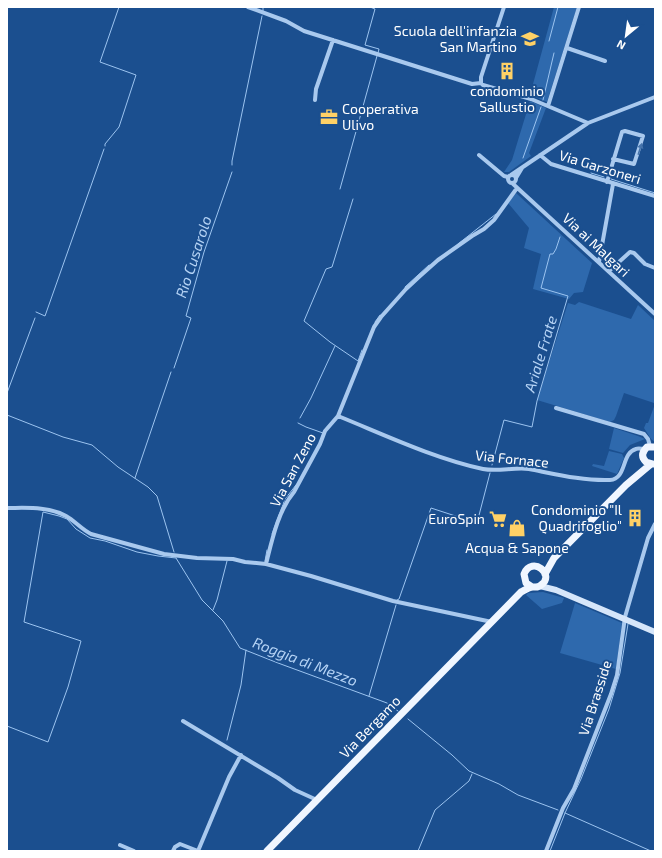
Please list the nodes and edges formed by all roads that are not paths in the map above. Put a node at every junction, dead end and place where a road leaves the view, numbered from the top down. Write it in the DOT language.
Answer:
graph roads {
  1 [pos="248,7"];
  2 [pos="504,7"];
  3 [pos="579,7"];
  4 [pos="333,40"];
  5 [pos="566,48"];
  6 [pos="605,61"];
  7 [pos="481,83"];
  8 [pos="655,97"];
  9 [pos="315,100"];
  10 [pos="548,106"];
  11 [pos="574,116"];
  12 [pos="588,123"];
  13 [pos="579,128"];
  14 [pos="479,155"];
  15 [pos="540,155"];
  16 [pos="613,159"];
  17 [pos="522,168"];
  18 [pos="510,176"];
  19 [pos="516,179"];
  20 [pos="607,182"];
  21 [pos="512,183"];
  22 [pos="613,184"];
  23 [pos="517,188"];
  24 [pos="523,192"];
  25 [pos="655,196"];
  26 [pos="599,262"];
  27 [pos="655,268"];
  28 [pos="609,271"];
  29 [pos="654,311"];
  30 [pos="556,408"];
  31 [pos="338,416"];
  32 [pos="647,452"];
  33 [pos="654,464"];
  34 [pos="631,481"];
  35 [pos="7,508"];
  36 [pos="655,524"];
  37 [pos="266,564"];
  38 [pos="544,573"];
  39 [pos="525,580"];
  40 [pos="540,586"];
  41 [pos="532,587"];
  42 [pos="556,590"];
  43 [pos="521,592"];
  44 [pos="625,619"];
  45 [pos="492,622"];
  46 [pos="655,632"];
  47 [pos="183,721"];
  48 [pos="241,755"];
  49 [pos="317,800"];
  50 [pos="120,845"];
  51 [pos="134,851"];
  52 [pos="173,851"];
  53 [pos="198,851"];
  54 [pos="267,851"];
  55 [pos="546,851"];
  1 -- 4 [label="street"];
  2 -- 7 [label="street"];
  3 -- 5 [label="street"];
  4 -- 7 [label="street"];
  4 -- 9 [label="street"];
  5 -- 6 [label="street"];
  5 -- 10 [label="street"];
  7 -- 10 [label="street"];
  8 -- 12 [label="street"];
  10 -- 11 [label="street"];
  11 -- 12 [label="street"];
  11 -- 13 [label="street"];
  12 -- 13 [label="street"];
  13 -- 15 [label="street"];
  14 -- 18 [label="street"];
  15 -- 17 [label="street"];
  15 -- 20 [label="street, Via Garzoneri"];
  16 -- 16 [label="street, one-way"];
  16 -- 20 [label="street"];
  17 -- 18 [label="street"];
  17 -- 19 [label="street"];
  18 -- 19 [label="street"];
  18 -- 21 [label="street"];
  19 -- 21 [label="street"];
  19 -- 24 [label="street"];
  20 -- 22 [label="street, Via Garzoneri"];
  21 -- 23 [label="street"];
  22 -- 25 [label="street, Via Garzoneri"];
  22 -- 26 [label="street"];
  23 -- 24 [label="street"];
  23 -- 31 [label="street, Via San Zeno"];
  24 -- 26 [label="street, Via ai Malgari"];
  26 -- 28 [label="street, Via ai Malgari"];
  27 -- 28 [label="street"];
  28 -- 29 [label="street, Via ai Malgari"];
  30 -- 32 [label="street"];
  31 -- 32 [label="street, Via Fornace"];
  31 -- 37 [label="street, Via San Zeno"];
  32 -- 33 [label="main road"];
  32 -- 34 [label="main road"];
  33 -- 34 [label="main road"];
  34 -- 38 [label="main road"];
  35 -- 37 [label="street"];
  36 -- 44 [label="street, Via Brasside"];
  37 -- 45 [label="street"];
  38 -- 39 [label="main road, Via Bergamo"];
  38 -- 40 [label="main road"];
  38 -- 42 [label="street"];
  39 -- 41 [label="main road"];
  39 -- 43 [label="main road, Via Bergamo"];
  40 -- 41 [label="main road, Via Bergamo"];
  40 -- 42 [label="street"];
  41 -- 43 [label="main road, Via Bergamo"];
  42 -- 44 [label="street"];
  43 -- 45 [label="main road, Via Bergamo"];
  44 -- 46 [label="street"];
  44 -- 55 [label="street, Via Brasside"];
  45 -- 49 [label="main road, Via Bergamo"];
  47 -- 48 [label="street"];
  48 -- 49 [label="street"];
  48 -- 53 [label="street"];
  49 -- 54 [label="main road, Via Bergamo"];
  50 -- 51 [label="street"];
  52 -- 53 [label="street"];
}
